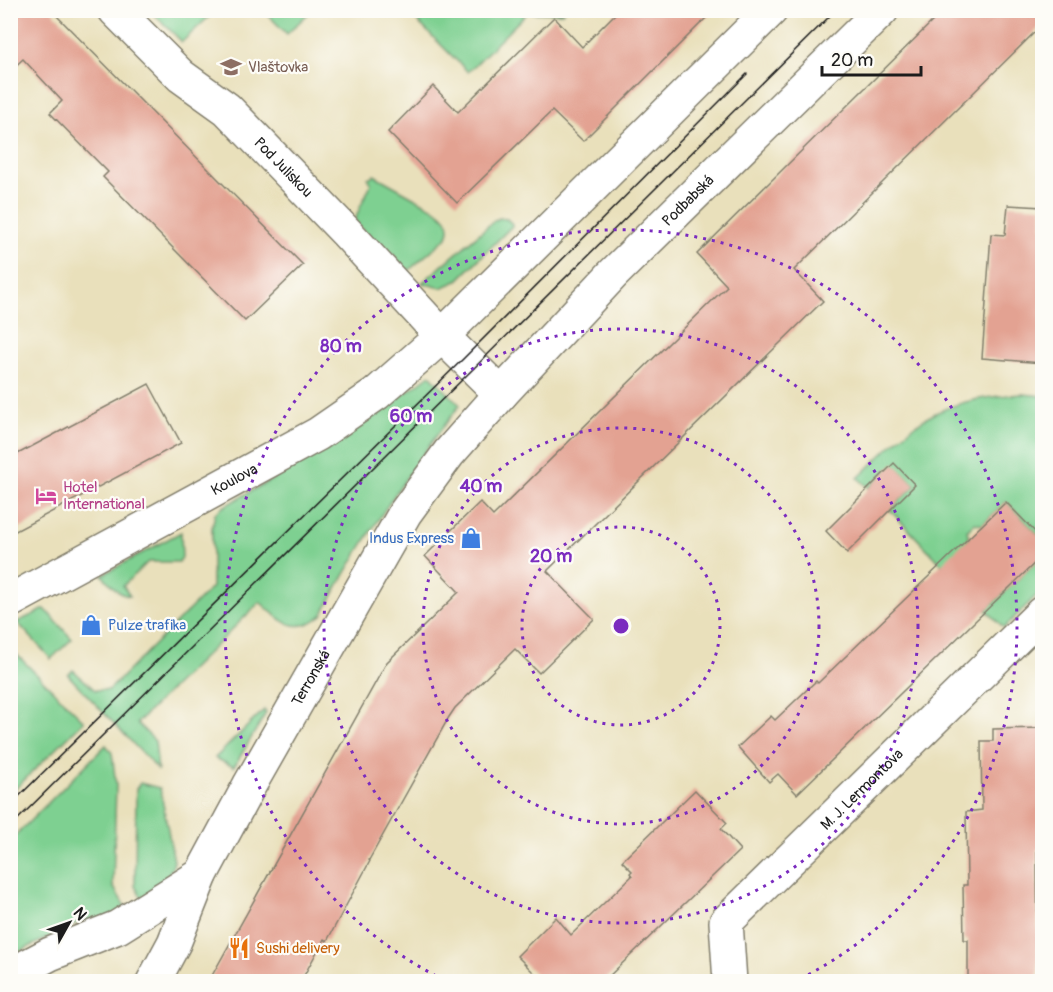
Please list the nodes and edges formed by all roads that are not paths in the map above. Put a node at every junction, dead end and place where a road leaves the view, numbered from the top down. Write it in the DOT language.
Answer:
graph roads {
  1 [pos="115,10"];
  2 [pos="771,10"];
  3 [pos="882,10"];
  4 [pos="442,336"];
  5 [pos="501,394"];
  6 [pos="10,600"];
  7 [pos="1042,613"];
  8 [pos="201,875"];
  9 [pos="10,975"];
  10 [pos="153,981"];
  11 [pos="730,981"];
  1 -- 4 [label="main road, Pod Juliskou"];
  2 -- 4 [label="main road"];
  3 -- 5 [label="main road, Podbabská"];
  4 -- 5 [label="main road, Pod Juliskou"];
  4 -- 6 [label="main road, Koulova"];
  5 -- 8 [label="main road, Terronská"];
  7 -- 11 [label="main road, M. J. Lermontova"];
  8 -- 9 [label="main road"];
  8 -- 10 [label="main road, Terronská"];
}
